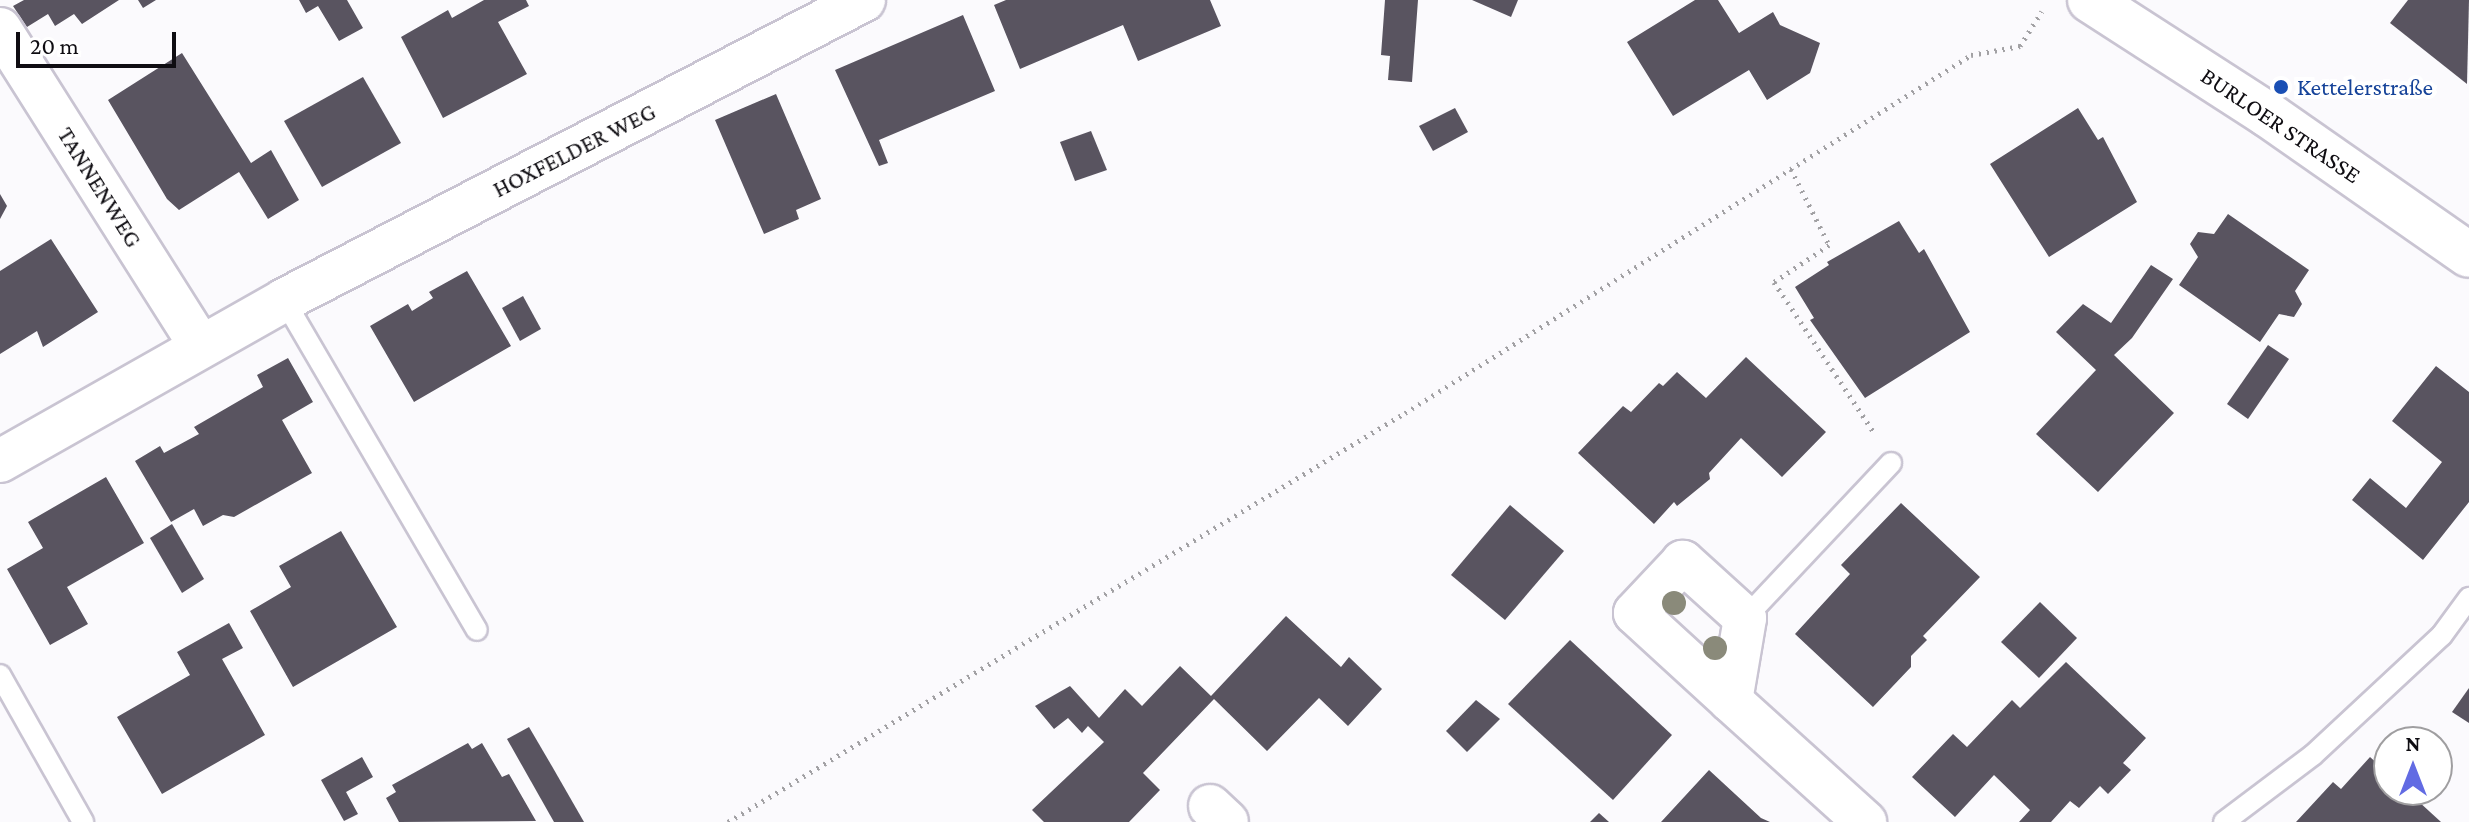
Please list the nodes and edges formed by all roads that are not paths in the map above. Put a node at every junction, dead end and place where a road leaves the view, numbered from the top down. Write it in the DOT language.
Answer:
graph roads {
  1 [pos="864,0"];
  2 [pos="2090,0"];
  3 [pos="0,29"];
  4 [pos="2469,255"];
  5 [pos="284,300"];
  6 [pos="200,345"];
  7 [pos="0,461"];
  8 [pos="1891,463"];
  9 [pos="2469,598"];
  10 [pos="1745,618"];
  11 [pos="477,630"];
  12 [pos="0,675"];
  13 [pos="1731,701"];
  14 [pos="83,822"];
  15 [pos="1865,822"];
  16 [pos="2224,822"];
  1 -- 5 [label="street, HOXFELDER WEG"];
  2 -- 4 [label="main road, BURLOER STRASSE"];
  3 -- 6 [label="street, TANNENWEG"];
  5 -- 6 [label="street, HOXFELDER WEG"];
  5 -- 11 [label="lane"];
  6 -- 7 [label="street, HOXFELDER WEG"];
  8 -- 10 [label="lane"];
  9 -- 16 [label="lane"];
  10 -- 13 [label="street"];
  10 -- 13 [label="street"];
  12 -- 14 [label="lane"];
  13 -- 15 [label="street"];
}
